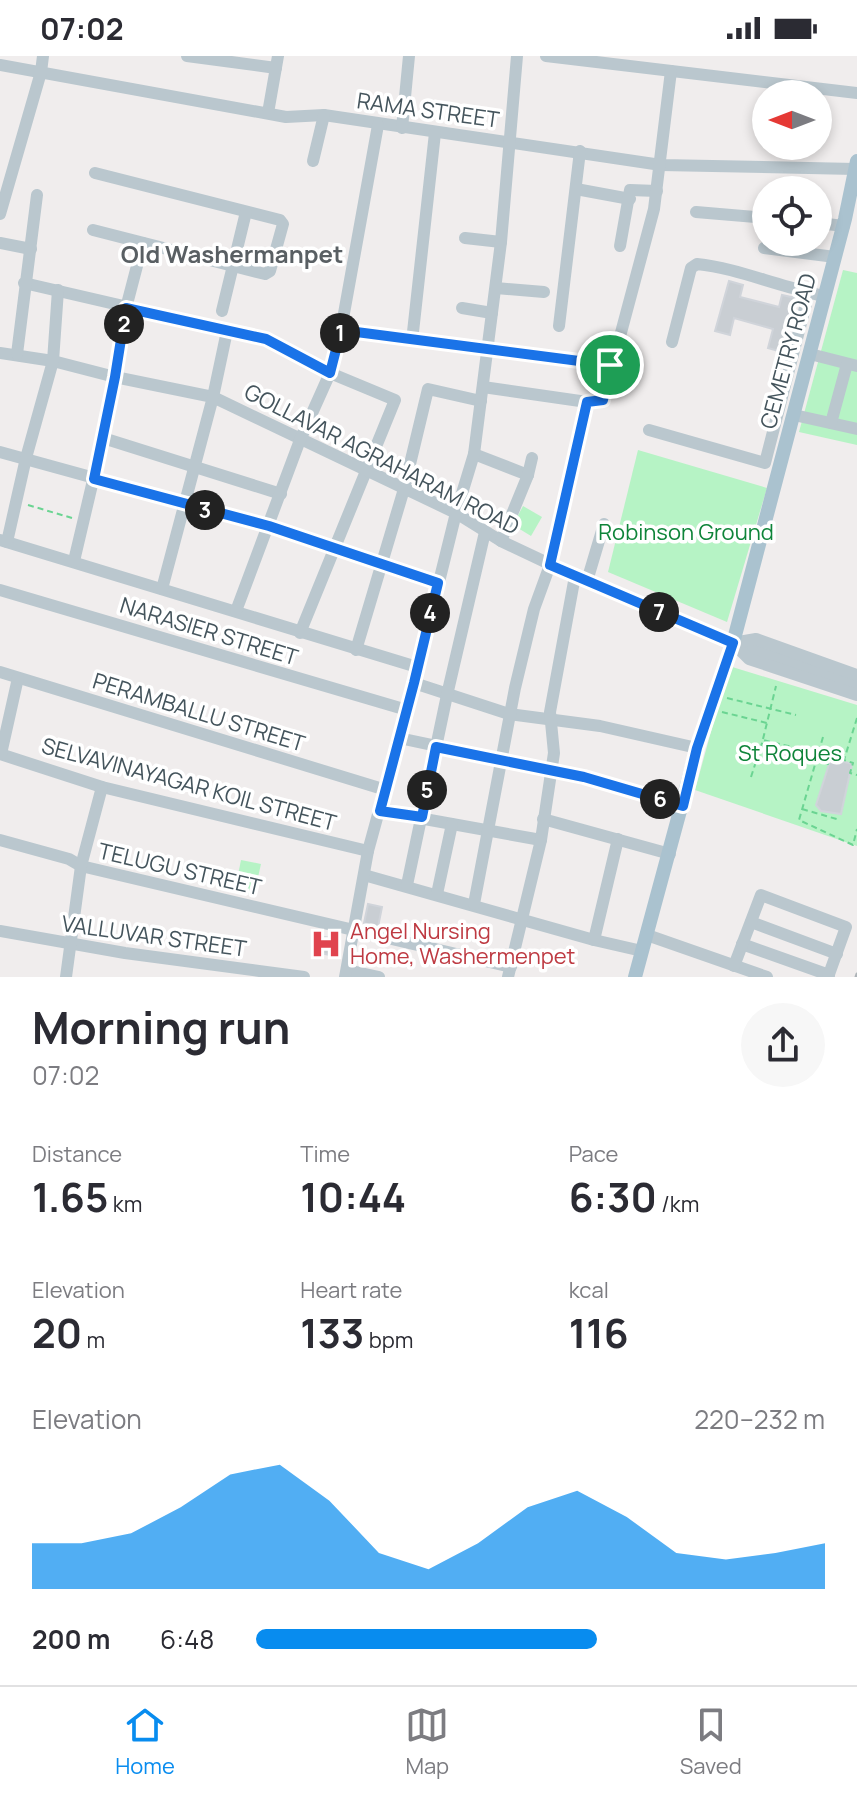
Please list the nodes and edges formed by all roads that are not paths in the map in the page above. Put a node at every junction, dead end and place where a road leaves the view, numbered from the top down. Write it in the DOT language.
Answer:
graph roads {
  1 [pos="43,56"];
  2 [pos="187,56"];
  3 [pos="409,56"];
  4 [pos="517,56"];
  5 [pos="546,56"];
  6 [pos="5,62"];
  7 [pos="277,62"];
  8 [pos="671,71"];
  9 [pos="41,72"];
  10 [pos="857,93"];
  11 [pos="268,113"];
  12 [pos="324,115"];
  13 [pos="378,125"];
  14 [pos="402,128"];
  15 [pos="435,133"];
  16 [pos="509,141"];
  17 [pos="580,151"];
  18 [pos="313,161"];
  19 [pos="661,165"];
  20 [pos="856,165"];
  21 [pos="95,173"];
  22 [pos="5,181"];
  23 [pos="576,189"];
  24 [pos="657,191"];
  25 [pos="37,195"];
  26 [pos="630,199"];
  27 [pos="246,212"];
  28 [pos="696,212"];
  29 [pos="0,214"];
  30 [pos="752,217"];
  31 [pos="849,222"];
  32 [pos="93,230"];
  33 [pos="465,238"];
  34 [pos="501,242"];
  35 [pos="0,243"];
  36 [pos="143,243"];
  37 [pos="620,246"];
  38 [pos="31,249"];
  39 [pos="827,256"];
  40 [pos="835,257"];
  41 [pos="233,266"];
  42 [pos="24,283"];
  43 [pos="496,288"];
  44 [pos="58,290"];
  45 [pos="544,292"];
  46 [pos="809,292"];
  47 [pos="825,297"];
  48 [pos="126,308"];
  49 [pos="462,308"];
  50 [pos="222,311"];
  51 [pos="492,313"];
  52 [pos="559,326"];
  53 [pos="341,330"];
  54 [pos="227,331"];
  55 [pos="412,341"];
  56 [pos="672,342"];
  57 [pos="489,348"];
  58 [pos="0,353"];
  59 [pos="17,354"];
  60 [pos="810,354"];
  61 [pos="53,361"];
  62 [pos="610,365"];
  63 [pos="852,365"];
  64 [pos="330,373"];
  65 [pos="115,377"];
  66 [pos="483,387"];
  67 [pos="213,397"];
  68 [pos="481,401"];
  69 [pos="587,402"];
  70 [pos="794,415"];
  71 [pos="831,423"];
  72 [pos="857,429"];
  73 [pos="649,430"];
  74 [pos="103,438"];
  75 [pos="300,440"];
  76 [pos="0,452"];
  77 [pos="474,454"];
  78 [pos="26,458"];
  79 [pos="532,458"];
  80 [pos="781,462"];
  81 [pos="765,463"];
  82 [pos="195,465"];
  83 [pos="367,471"];
  84 [pos="528,475"];
  85 [pos="94,479"];
  86 [pos="404,489"];
  87 [pos="281,494"];
  88 [pos="185,505"];
  89 [pos="456,513"];
  90 [pos="604,524"];
  91 [pos="269,526"];
  92 [pos="485,532"];
  93 [pos="3,541"];
  94 [pos="501,541"];
  95 [pos="335,547"];
  96 [pos="74,561"];
  97 [pos="380,565"];
  98 [pos="550,565"];
  99 [pos="581,579"];
  100 [pos="438,583"];
  101 [pos="162,589"];
  102 [pos="0,590"];
  103 [pos="236,611"];
  104 [pos="300,633"];
  105 [pos="733,643"];
  106 [pos="356,650"];
  107 [pos="417,667"];
  108 [pos="0,672"];
  109 [pos="857,675"];
  110 [pos="18,678"];
  111 [pos="414,683"];
  112 [pos="857,686"];
  113 [pos="447,695"];
  114 [pos="857,695"];
  115 [pos="407,710"];
  116 [pos="509,714"];
  117 [pos="552,721"];
  118 [pos="399,738"];
  119 [pos="436,747"];
  120 [pos="697,748"];
  121 [pos="0,754"];
  122 [pos="503,761"];
  123 [pos="551,770"];
  124 [pos="102,787"];
  125 [pos="386,790"];
  126 [pos="683,806"];
  127 [pos="380,811"];
  128 [pos="422,817"];
  129 [pos="543,819"];
  130 [pos="452,824"];
  131 [pos="489,833"];
  132 [pos="618,839"];
  133 [pos="0,840"];
  134 [pos="541,840"];
  135 [pos="368,851"];
  136 [pos="670,854"];
  137 [pos="81,866"];
  138 [pos="364,875"];
  139 [pos="407,885"];
  140 [pos="745,890"];
  141 [pos="437,894"];
  142 [pos="761,895"];
  143 [pos="474,904"];
  144 [pos="524,918"];
  145 [pos="751,922"];
  146 [pos="354,930"];
  147 [pos="0,931"];
  148 [pos="647,935"];
  149 [pos="594,940"];
  150 [pos="742,944"];
  151 [pos="72,945"];
  152 [pos="642,951"];
  153 [pos="837,954"];
  154 [pos="734,966"];
  155 [pos="509,972"];
  156 [pos="346,973"];
  157 [pos="828,976"];
  158 [pos="66,977"];
  159 [pos="304,977"];
  160 [pos="379,977"];
  161 [pos="636,977"];
  162 [pos="767,977"];
  1 -- 9 [label="street"];
  2 -- 7 [label="street"];
  3 -- 14 [label="street"];
  4 -- 16 [label="street"];
  5 -- 8 [label="street"];
  6 -- 9 [label="street, RAMA STREET"];
  7 -- 11 [label="street"];
  8 -- 10 [label="street"];
  8 -- 19 [label="street"];
  9 -- 11 [label="street, RAMA STREET"];
  9 -- 22 [label="street"];
  11 -- 12 [label="street, RAMA STREET"];
  12 -- 13 [label="street, RAMA STREET"];
  12 -- 18 [label="street"];
  13 -- 14 [label="street, RAMA STREET"];
  13 -- 53 [label="street"];
  14 -- 15 [label="street, RAMA STREET"];
  15 -- 16 [label="street, RAMA STREET"];
  15 -- 55 [label="street"];
  16 -- 17 [label="street, RAMA STREET"];
  16 -- 34 [label="street"];
  17 -- 19 [label="street, RAMA STREET"];
  17 -- 23 [label="street"];
  19 -- 20 [label="street, RAMA STREET"];
  19 -- 24 [label="street"];
  20 -- 31 [label="main road, CEMETRY ROAD"];
  21 -- 27 [label="street"];
  22 -- 29 [label="street"];
  23 -- 26 [label="street"];
  23 -- 52 [label="street"];
  24 -- 26 [label="street"];
  24 -- 62 [label="street"];
  25 -- 38 [label="street"];
  26 -- 37 [label="street"];
  27 -- 41 [label="street"];
  27 -- 41 [label="street"];
  28 -- 30 [label="street"];
  31 -- 40 [label="main road, CEMETRY ROAD"];
  32 -- 36 [label="street"];
  33 -- 34 [label="street"];
  34 -- 43 [label="street"];
  35 -- 38 [label="street"];
  36 -- 41 [label="street"];
  36 -- 48 [label="street"];
  38 -- 42 [label="street"];
  39 -- 40 [label="street"];
  40 -- 47 [label="main road, CEMETRY ROAD"];
  41 -- 50 [label="street"];
  42 -- 44 [label="street"];
  42 -- 59 [label="street"];
  43 -- 45 [label="street"];
  43 -- 51 [label="street"];
  44 -- 48 [label="street"];
  44 -- 61 [label="street"];
  46 -- 47 [label="street"];
  46 -- 56 [label="street"];
  46 -- 81 [label="street"];
  47 -- 60 [label="main road, CEMETRY ROAD"];
  48 -- 54 [label="street"];
  48 -- 65 [label="street"];
  49 -- 51 [label="street"];
  51 -- 57 [label="street"];
  53 -- 55 [label="street"];
  53 -- 64 [label="street"];
  54 -- 64 [label="street"];
  54 -- 67 [label="street"];
  55 -- 57 [label="street"];
  57 -- 62 [label="street"];
  57 -- 66 [label="street"];
  58 -- 59 [label="street, GOLLAVAR AGRAHARAM ROAD"];
  59 -- 61 [label="street, GOLLAVAR AGRAHARAM ROAD"];
  60 -- 63 [label="street"];
  60 -- 70 [label="main road, CEMETRY ROAD"];
  61 -- 65 [label="street, GOLLAVAR AGRAHARAM ROAD"];
  61 -- 78 [label="street"];
  62 -- 69 [label="street"];
  63 -- 71 [label="street"];
  64 -- 75 [label="street"];
  64 -- 83 [label="street"];
  65 -- 67 [label="street, GOLLAVAR AGRAHARAM ROAD"];
  65 -- 74 [label="street"];
  66 -- 68 [label="street"];
  66 -- 69 [label="street"];
  67 -- 75 [label="street, GOLLAVAR AGRAHARAM ROAD"];
  67 -- 82 [label="street"];
  68 -- 77 [label="street"];
  68 -- 86 [label="street"];
  69 -- 98 [label="street"];
  70 -- 71 [label="street"];
  70 -- 80 [label="main road, CEMETRY ROAD"];
  71 -- 72 [label="street"];
  73 -- 81 [label="street"];
  74 -- 82 [label="street"];
  74 -- 85 [label="street"];
  75 -- 83 [label="street, GOLLAVAR AGRAHARAM ROAD"];
  75 -- 87 [label="street"];
  76 -- 78 [label="street"];
  77 -- 84 [label="street"];
  77 -- 89 [label="street"];
  78 -- 85 [label="street"];
  78 -- 93 [label="street"];
  79 -- 84 [label="street"];
  80 -- 81 [label="street"];
  80 -- 105 [label="main road, CEMETRY ROAD"];
  82 -- 87 [label="street"];
  82 -- 88 [label="street"];
  83 -- 86 [label="street, GOLLAVAR AGRAHARAM ROAD"];
  83 -- 95 [label="street"];
  84 -- 94 [label="street"];
  85 -- 88 [label="street"];
  85 -- 96 [label="street"];
  86 -- 89 [label="street, GOLLAVAR AGRAHARAM ROAD"];
  86 -- 97 [label="street"];
  87 -- 91 [label="street"];
  88 -- 91 [label="street"];
  88 -- 101 [label="street"];
  89 -- 92 [label="street, GOLLAVAR AGRAHARAM ROAD"];
  89 -- 100 [label="street"];
  90 -- 99 [label="street"];
  91 -- 95 [label="street"];
  91 -- 103 [label="street"];
  92 -- 94 [label="street, GOLLAVAR AGRAHARAM ROAD"];
  92 -- 113 [label="street"];
  93 -- 96 [label="street"];
  94 -- 98 [label="street, GOLLAVAR AGRAHARAM ROAD"];
  95 -- 97 [label="street"];
  95 -- 104 [label="street"];
  96 -- 101 [label="street"];
  97 -- 100 [label="street"];
  97 -- 106 [label="street"];
  98 -- 99 [label="street, GOLLAVAR AGRAHARAM ROAD"];
  98 -- 116 [label="street"];
  99 -- 105 [label="street, GOLLAVAR AGRAHARAM ROAD"];
  99 -- 117 [label="street"];
  100 -- 107 [label="street"];
  101 -- 103 [label="street"];
  102 -- 115 [label="street, NARASIER STREET"];
  103 -- 104 [label="street"];
  104 -- 106 [label="street"];
  105 -- 109 [label="street"];
  105 -- 112 [label="street"];
  105 -- 114 [label="street"];
  105 -- 120 [label="main road, CEMETRY ROAD"];
  106 -- 107 [label="street"];
  107 -- 111 [label="street"];
  108 -- 110 [label="street, PERAMBALLU STREET"];
  110 -- 121 [label="street"];
  110 -- 125 [label="street, PERAMBALLU STREET"];
  111 -- 113 [label="street"];
  111 -- 115 [label="street"];
  113 -- 116 [label="street"];
  113 -- 119 [label="street"];
  115 -- 118 [label="street"];
  116 -- 117 [label="street"];
  116 -- 122 [label="street"];
  117 -- 120 [label="street"];
  117 -- 123 [label="street"];
  118 -- 119 [label="street"];
  118 -- 125 [label="street"];
  119 -- 122 [label="street"];
  119 -- 128 [label="street"];
  120 -- 126 [label="main road, CEMETRY ROAD"];
  121 -- 124 [label="street, SELVAVINAYAGAR KOIL STREET"];
  122 -- 123 [label="street"];
  122 -- 131 [label="street"];
  123 -- 126 [label="street"];
  123 -- 129 [label="street"];
  124 -- 135 [label="street, SELVAVINAYAGAR KOIL STREET"];
  124 -- 137 [label="street"];
  125 -- 127 [label="street"];
  126 -- 136 [label="main road"];
  127 -- 128 [label="street"];
  127 -- 135 [label="street"];
  128 -- 130 [label="street"];
  128 -- 139 [label="street"];
  129 -- 132 [label="street"];
  129 -- 134 [label="street"];
  130 -- 131 [label="street"];
  130 -- 141 [label="street"];
  131 -- 134 [label="street"];
  131 -- 143 [label="street"];
  132 -- 136 [label="street"];
  132 -- 149 [label="street"];
  133 -- 137 [label="street, TELUGU STREET"];
  134 -- 144 [label="street"];
  135 -- 138 [label="street"];
  136 -- 148 [label="main road"];
  137 -- 146 [label="street, TELUGU STREET"];
  137 -- 151 [label="street"];
  138 -- 139 [label="street"];
  138 -- 146 [label="street"];
  139 -- 141 [label="street"];
  140 -- 142 [label="street"];
  141 -- 143 [label="street"];
  142 -- 145 [label="street"];
  142 -- 153 [label="street"];
  143 -- 144 [label="street"];
  144 -- 149 [label="street"];
  144 -- 155 [label="street"];
  145 -- 150 [label="street"];
  145 -- 153 [label="street"];
  146 -- 155 [label="street, TELUGU STREET"];
  146 -- 156 [label="street"];
  147 -- 151 [label="street, VALLUVAR STREET"];
  148 -- 152 [label="main road"];
  148 -- 154 [label="street"];
  149 -- 152 [label="street"];
  150 -- 154 [label="street"];
  150 -- 157 [label="street"];
  151 -- 158 [label="street"];
  151 -- 159 [label="street, VALLUVAR STREET"];
  152 -- 161 [label="main road"];
  153 -- 157 [label="street"];
  154 -- 162 [label="street"];
  156 -- 160 [label="street"];
}
